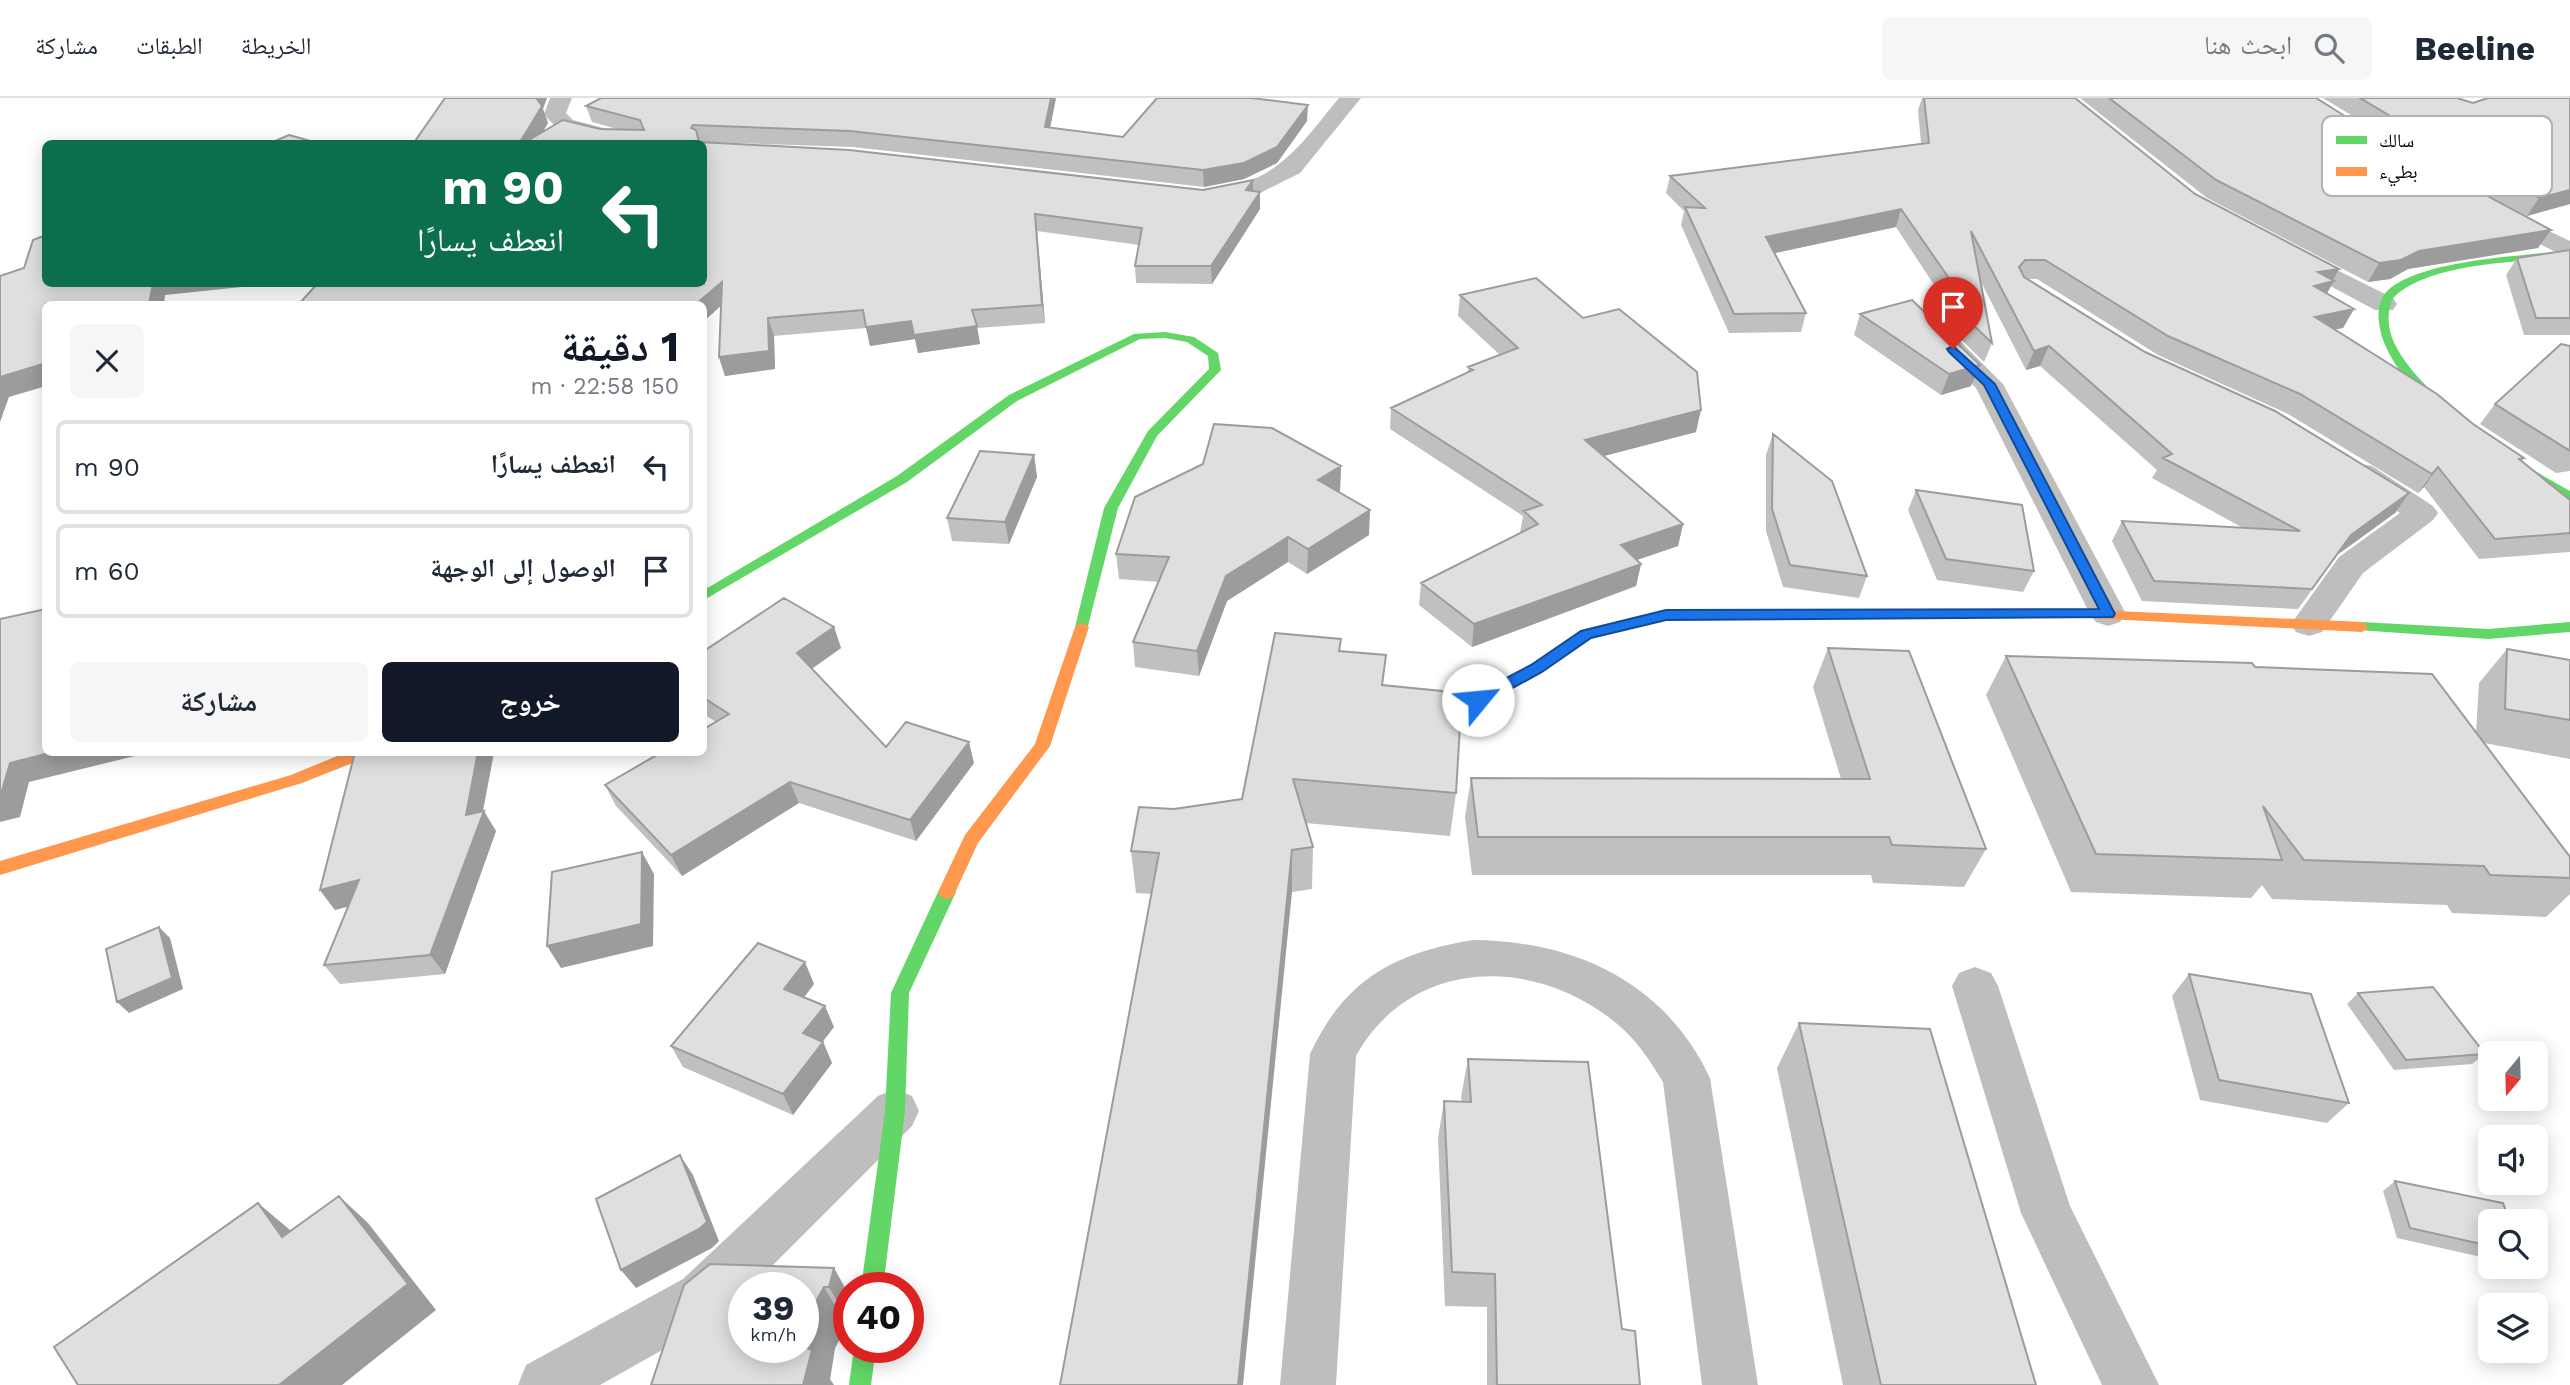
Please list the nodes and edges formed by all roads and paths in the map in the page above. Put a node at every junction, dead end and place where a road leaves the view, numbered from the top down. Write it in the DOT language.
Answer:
graph roads {
  1 [pos="561,98"];
  2 [pos="1350,98"];
  3 [pos="622,140"];
  4 [pos="1179,194"];
  5 [pos="2477,203"];
  6 [pos="2267,242"];
  7 [pos="2570,253"];
  8 [pos="2384,303"];
  9 [pos="1916,315"];
  10 [pos="2457,422"];
  11 [pos="2498,454"];
  12 [pos="2335,457"];
  13 [pos="2570,497"];
  14 [pos="707,594"];
  15 [pos="2108,614"];
  16 [pos="2309,624"];
  17 [pos="2570,626"];
  18 [pos="1478,700"];
  19 [pos="354,756"];
  20 [pos="0,868"];
  21 [pos="1975,986"];
  22 [pos="895,1111"];
  23 [pos="874,1272"];
  24 [pos="863,1363"];
  25 [pos="546,1385"];
  26 [pos="860,1385"];
  27 [pos="1308,1385"];
  28 [pos="1730,1385"];
  29 [pos="2131,1385"];
  1 -- 3 [label="street"];
  2 -- 4 [label="street"];
  5 -- 7 [label="street"];
  6 -- 8 [label="street"];
  7 -- 8 [label="street"];
  8 -- 10 [label="street"];
  9 -- 15 [label="street"];
  11 -- 13 [label="street"];
  12 -- 16 [label="street"];
  14 -- 22 [label="street"];
  15 -- 16 [label="street"];
  15 -- 18 [label="street"];
  16 -- 17 [label="street"];
  19 -- 20 [label="street"];
  21 -- 29 [label="street"];
  22 -- 23 [label="street"];
  22 -- 25 [label="street"];
  24 -- 26 [label="street"];
  27 -- 28 [label="street"];
}
